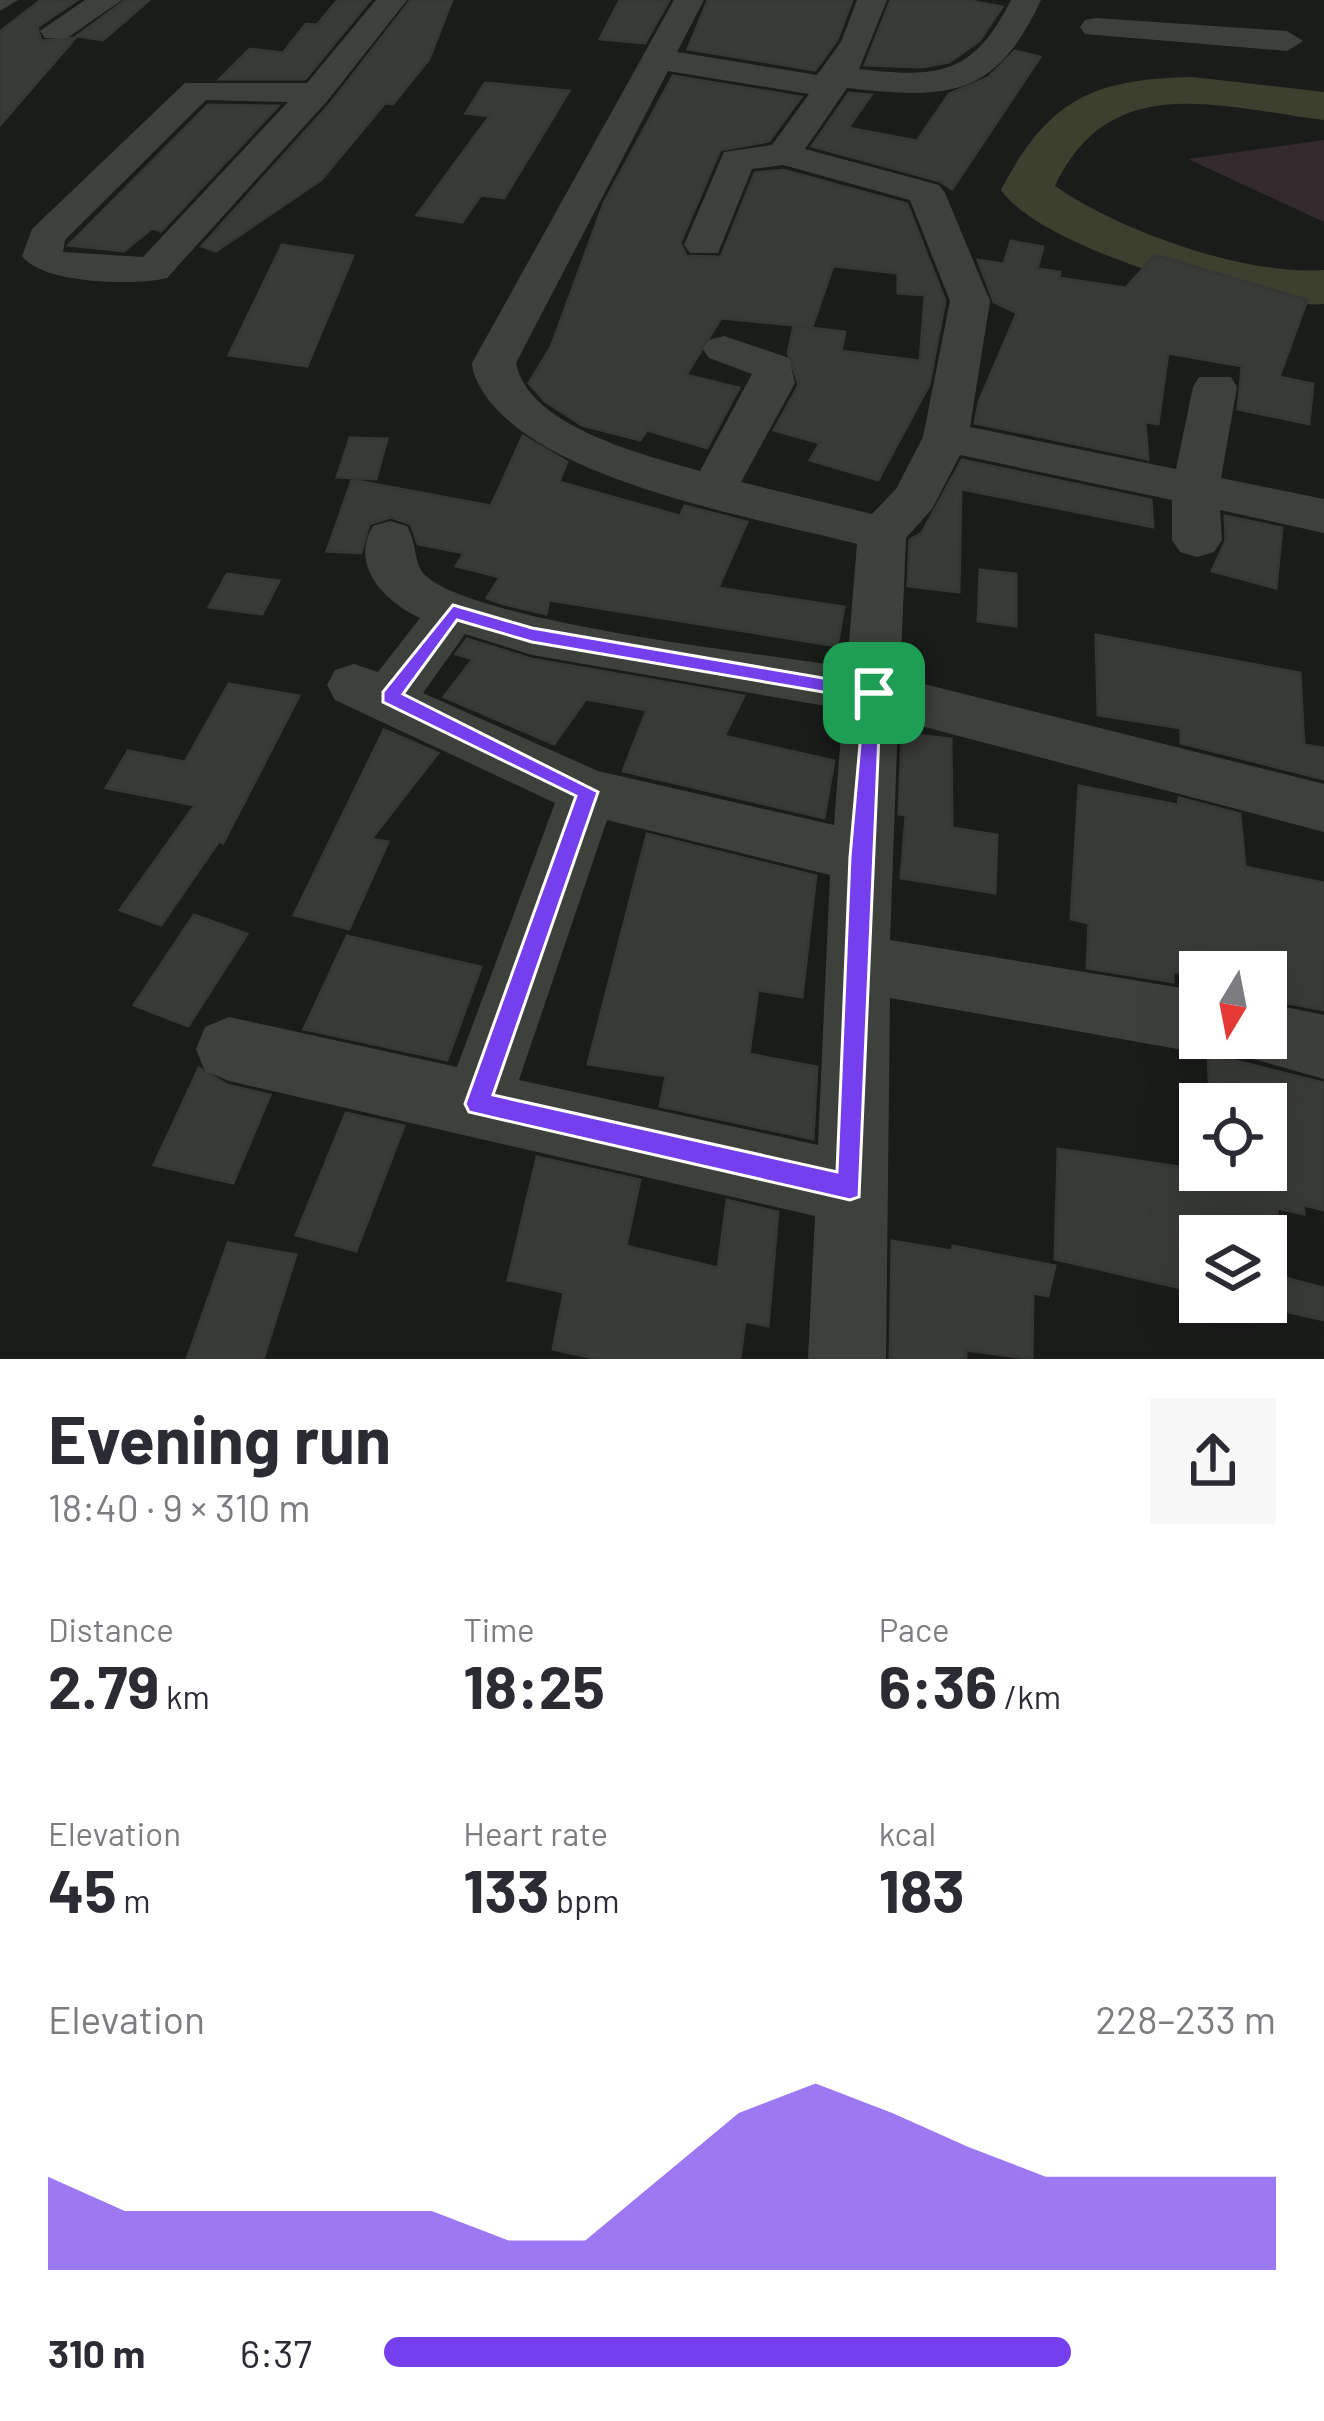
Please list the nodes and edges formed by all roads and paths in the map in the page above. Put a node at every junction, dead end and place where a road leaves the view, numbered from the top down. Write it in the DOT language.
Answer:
graph roads {
  1 [pos="107,0"];
  2 [pos="392,0"];
  3 [pos="689,0"];
  4 [pos="872,0"];
  5 [pos="1026,0"];
  6 [pos="1267,7"];
  7 [pos="1096,27"];
  8 [pos="56,31"];
  9 [pos="1287,40"];
  10 [pos="1324,44"];
  11 [pos="657,59"];
  12 [pos="830,81"];
  13 [pos="316,93"];
  14 [pos="784,154"];
  15 [pos="704,245"];
  16 [pos="724,349"];
  17 [pos="1215,388"];
  18 [pos="946,437"];
  19 [pos="714,487"];
  20 [pos="1195,489"];
  21 [pos="1324,517"];
  22 [pos="882,534"];
  23 [pos="390,538"];
  24 [pos="1197,540"];
  25 [pos="453,612"];
  26 [pos="874,693"];
  27 [pos="588,792"];
  28 [pos="1324,808"];
  29 [pos="861,857"];
  30 [pos="859,964"];
  31 [pos="1179,1018"];
  32 [pos="1287,1039"];
  33 [pos="1324,1047"];
  34 [pos="230,1049"];
  35 [pos="478,1104"];
  36 [pos="850,1187"];
  37 [pos="847,1359"];
  1 -- 8 [label="street"];
  2 -- 13 [label="street"];
  3 -- 11 [label="street"];
  4 -- 12 [label="street"];
  5 -- 12 [label="street"];
  6 -- 9 [label="street"];
  7 -- 9 [label="street"];
  9 -- 10 [label="street"];
  11 -- 12 [label="street"];
  11 -- 19 [label="street"];
  12 -- 14 [label="street"];
  13 -- 13 [label="street"];
  14 -- 15 [label="street"];
  14 -- 18 [label="street"];
  16 -- 19 [label="street"];
  17 -- 20 [label="street"];
  18 -- 20 [label="street"];
  18 -- 22 [label="street"];
  19 -- 22 [label="street"];
  20 -- 21 [label="street"];
  20 -- 24 [label="street"];
  22 -- 26 [label="street"];
  23 -- 25 [label="street"];
  25 -- 26 [label="street"];
  25 -- 27 [label="street"];
  26 -- 28 [label="street"];
  26 -- 29 [label="street"];
  27 -- 29 [label="street"];
  27 -- 35 [label="street"];
  29 -- 30 [label="street"];
  30 -- 31 [label="street"];
  30 -- 36 [label="street"];
  32 -- 33 [label="street"];
  34 -- 35 [label="street"];
  35 -- 36 [label="street"];
  36 -- 37 [label="street"];
}
